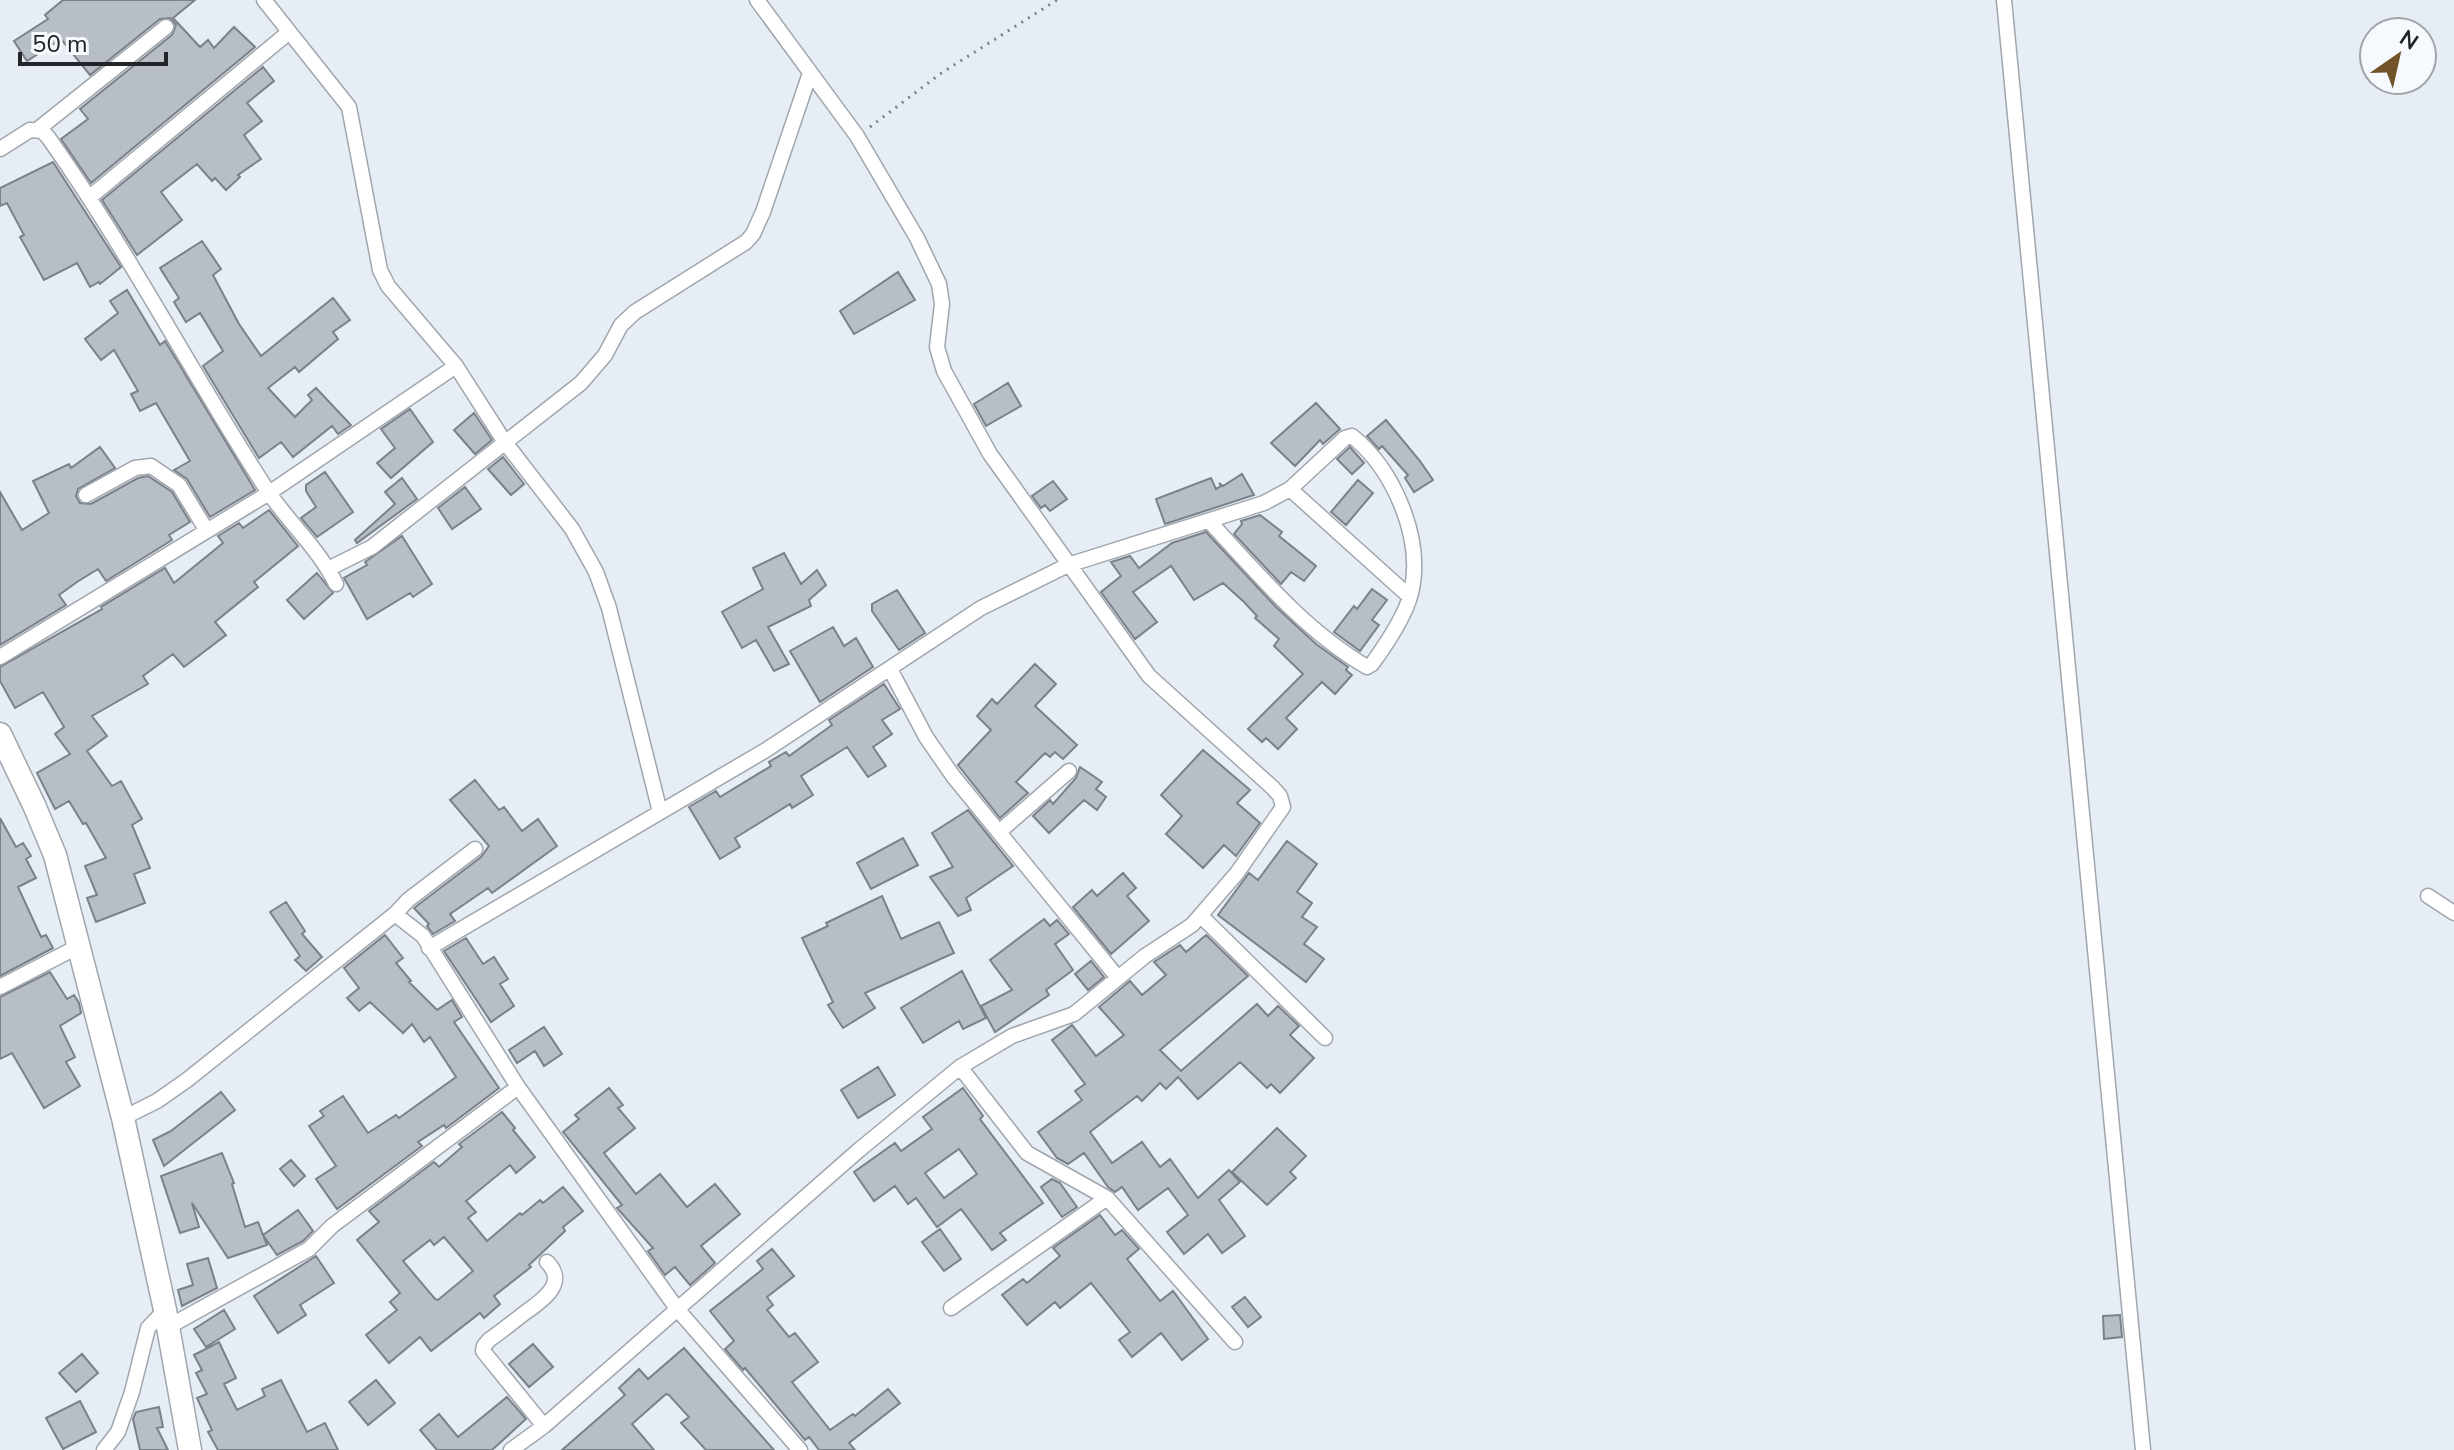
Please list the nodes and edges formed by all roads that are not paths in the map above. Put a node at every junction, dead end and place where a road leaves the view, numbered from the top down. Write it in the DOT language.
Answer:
graph roads {
  1 [pos="264,0"];
  2 [pos="757,0"];
  3 [pos="2004,0"];
  4 [pos="166,27"];
  5 [pos="288,33"];
  6 [pos="810,73"];
  7 [pos="37,130"];
  8 [pos="0,149"];
  9 [pos="90,197"];
  10 [pos="456,366"];
  11 [pos="504,441"];
  12 [pos="1290,489"];
  13 [pos="269,493"];
  14 [pos="86,495"];
  15 [pos="1210,522"];
  16 [pos="207,531"];
  17 [pos="1068,565"];
  18 [pos="328,569"];
  19 [pos="336,584"];
  20 [pos="1410,597"];
  21 [pos="0,657"];
  22 [pos="890,669"];
  23 [pos="0,734"];
  24 [pos="1069,771"];
  25 [pos="660,812"];
  26 [pos="999,832"];
  27 [pos="475,849"];
  28 [pos="2428,896"];
  29 [pos="2454,913"];
  30 [pos="395,914"];
  31 [pos="1201,916"];
  32 [pos="79,946"];
  33 [pos="429,948"];
  34 [pos="1118,978"];
  35 [pos="0,987"];
  36 [pos="1325,1038"];
  37 [pos="960,1067"];
  38 [pos="518,1087"];
  39 [pos="123,1118"];
  40 [pos="1107,1198"];
  41 [pos="547,1262"];
  42 [pos="951,1308"];
  43 [pos="678,1310"];
  44 [pos="167,1319"];
  45 [pos="1235,1342"];
  46 [pos="544,1426"];
  47 [pos="104,1450"];
  48 [pos="190,1450"];
  49 [pos="511,1450"];
  50 [pos="800,1450"];
  51 [pos="2143,1450"];
  1 -- 5 [label="street"];
  2 -- 6 [label="street"];
  3 -- 51 [label="street"];
  4 -- 7 [label="street"];
  5 -- 9 [label="street"];
  5 -- 10 [label="street"];
  6 -- 11 [label="street"];
  6 -- 17 [label="street"];
  7 -- 8 [label="street"];
  7 -- 9 [label="street"];
  9 -- 13 [label="street"];
  10 -- 11 [label="street"];
  10 -- 13 [label="street"];
  11 -- 18 [label="street"];
  11 -- 25 [label="street"];
  12 -- 15 [label="street"];
  12 -- 20 [label="street"];
  12 -- 20 [label="street"];
  13 -- 16 [label="street"];
  13 -- 18 [label="street"];
  14 -- 16 [label="street"];
  15 -- 17 [label="street"];
  15 -- 20 [label="street"];
  16 -- 21 [label="street"];
  17 -- 22 [label="street"];
  17 -- 31 [label="street"];
  18 -- 19 [label="street"];
  22 -- 25 [label="street"];
  22 -- 26 [label="street"];
  23 -- 32 [label="street"];
  24 -- 26 [label="street"];
  25 -- 33 [label="street"];
  26 -- 34 [label="street"];
  27 -- 30 [label="street"];
  28 -- 29 [label="street"];
  30 -- 33 [label="street"];
  30 -- 39 [label="street"];
  31 -- 34 [label="street"];
  31 -- 36 [label="street"];
  32 -- 35 [label="street"];
  32 -- 39 [label="street"];
  33 -- 38 [label="street"];
  34 -- 37 [label="street"];
  37 -- 40 [label="street"];
  37 -- 43 [label="street"];
  38 -- 43 [label="street"];
  38 -- 44 [label="street"];
  39 -- 44 [label="street"];
  40 -- 42 [label="street"];
  40 -- 45 [label="street"];
  41 -- 46 [label="street"];
  43 -- 46 [label="street"];
  43 -- 50 [label="street"];
  44 -- 47 [label="street"];
  44 -- 48 [label="street"];
  46 -- 49 [label="street"];
}
